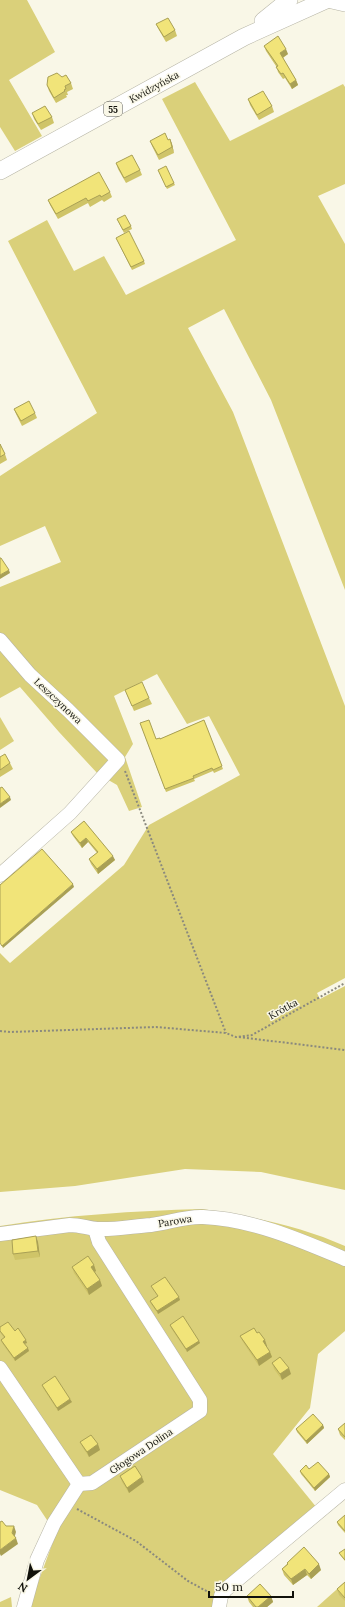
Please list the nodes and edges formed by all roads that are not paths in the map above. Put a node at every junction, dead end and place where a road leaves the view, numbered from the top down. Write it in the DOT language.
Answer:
graph roads {
  1 [pos="289,0"];
  2 [pos="326,0"];
  3 [pos="332,0"];
  4 [pos="345,3"];
  5 [pos="244,37"];
  6 [pos="0,171"];
  7 [pos="0,640"];
  8 [pos="0,875"];
  9 [pos="95,1229"];
  10 [pos="0,1234"];
  11 [pos="345,1259"];
  12 [pos="0,1368"];
  13 [pos="79,1484"];
  14 [pos="345,1490"];
  15 [pos="219,1603"];
  16 [pos="24,1607"];
  1 -- 5 [label="main road, 55"];
  2 -- 5 [label="main road, 55"];
  3 -- 4 [label="main road"];
  5 -- 6 [label="main road, Kwidzyńska / 55"];
  7 -- 8 [label="street, Leszczynowa"];
  9 -- 10 [label="street, Parowa"];
  9 -- 11 [label="street, Parowa"];
  9 -- 13 [label="street, Głogowa Dolina"];
  12 -- 13 [label="street"];
  13 -- 16 [label="street"];
  14 -- 15 [label="street"];
}
